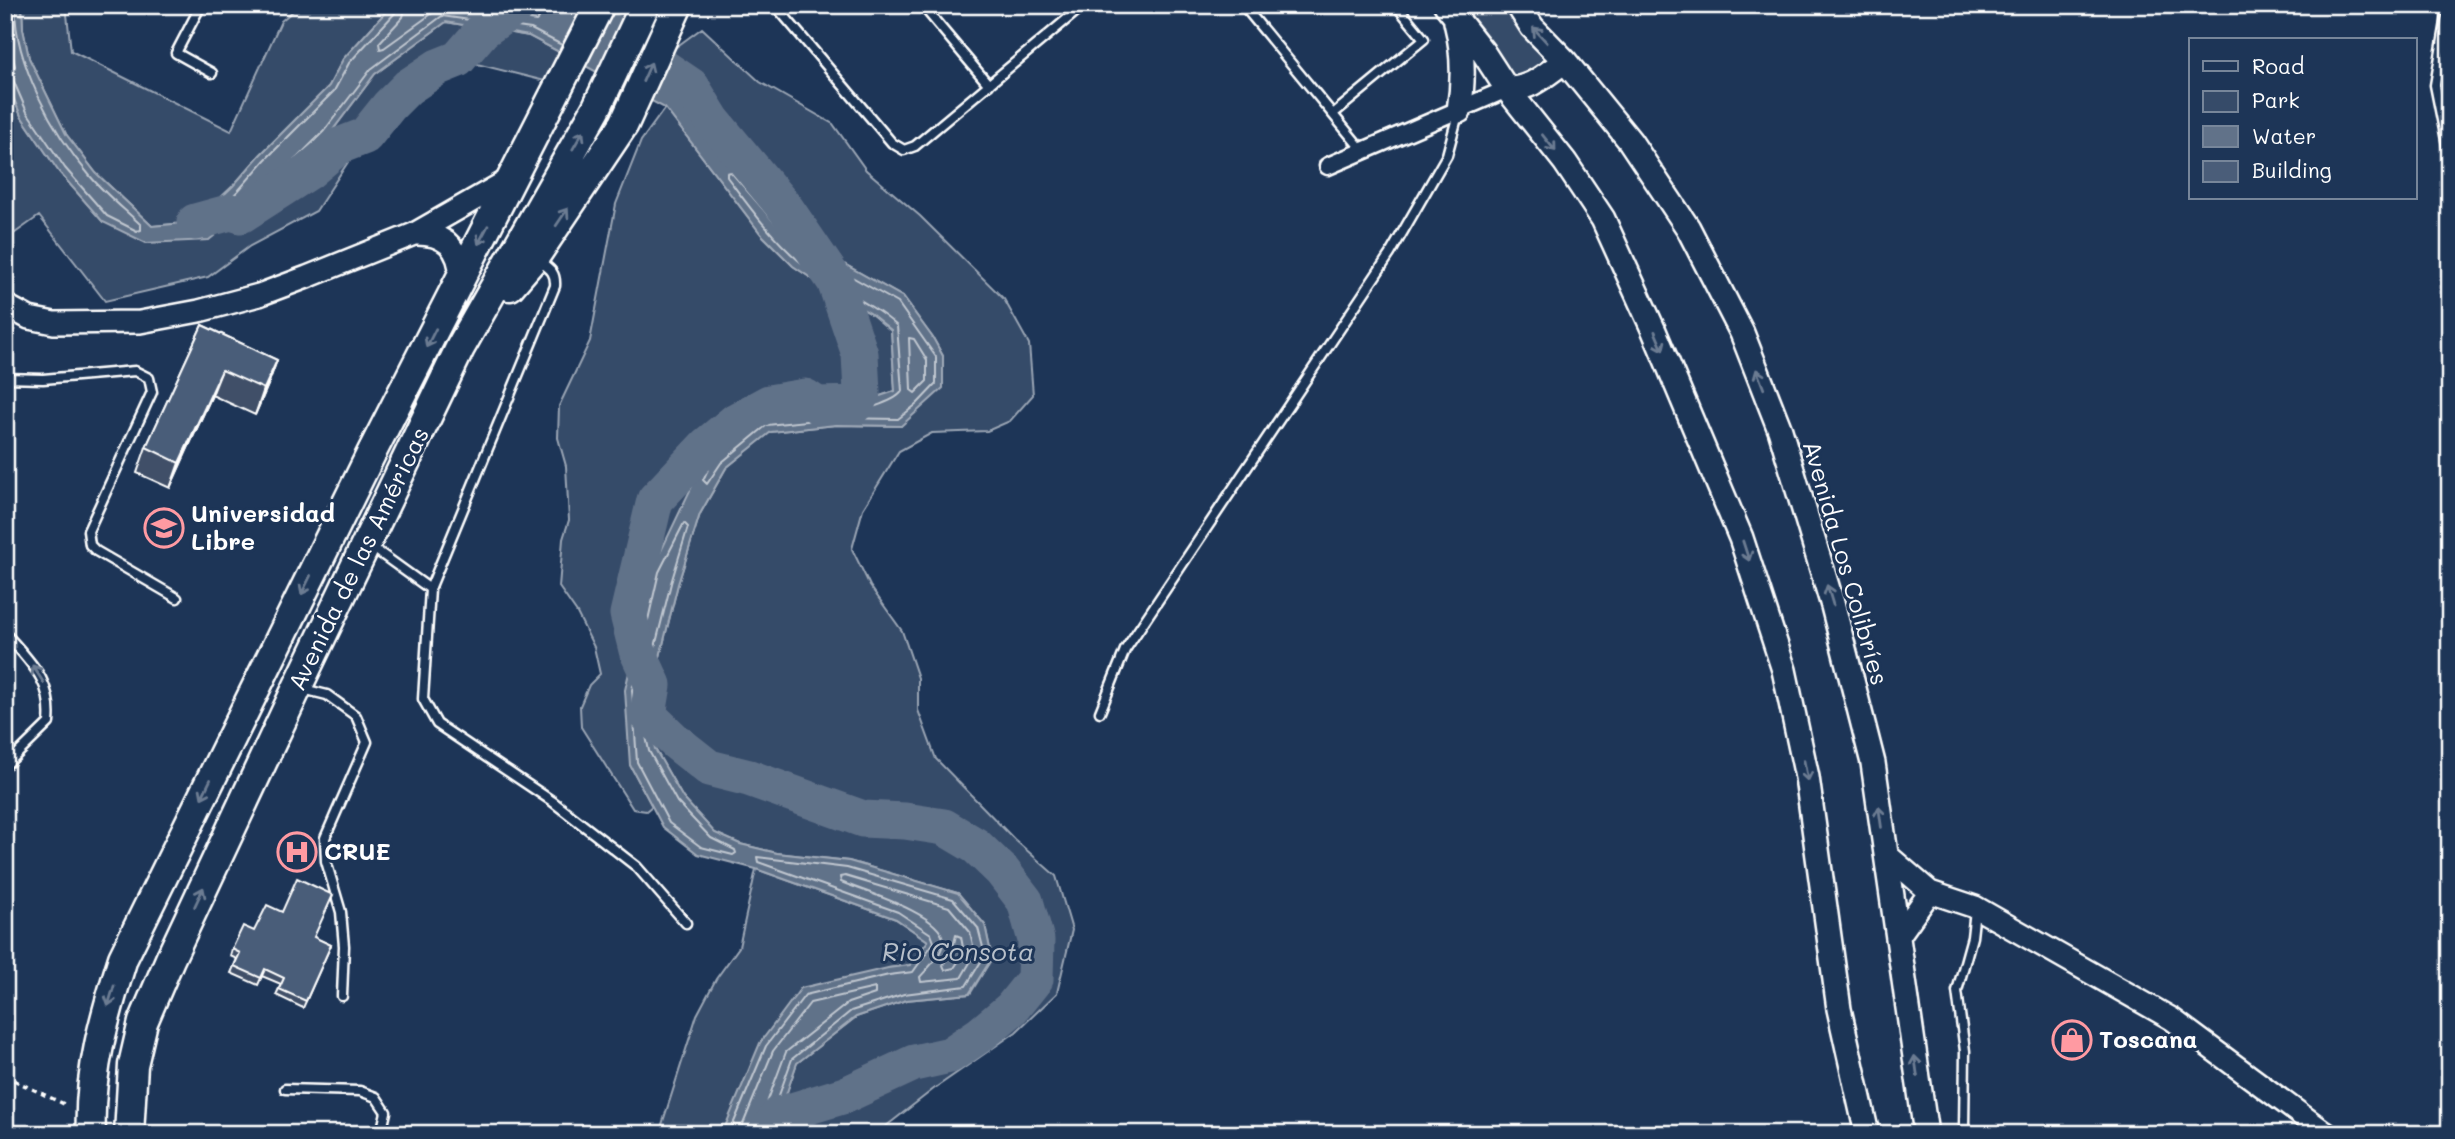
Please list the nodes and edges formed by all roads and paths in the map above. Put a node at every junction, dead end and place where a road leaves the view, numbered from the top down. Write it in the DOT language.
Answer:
graph roads {
  1 [pos="201,5"];
  2 [pos="775,5"];
  3 [pos="922,5"];
  4 [pos="1084,5"];
  5 [pos="1243,5"];
  6 [pos="1396,5"];
  7 [pos="1518,5"];
  8 [pos="2449,5"];
  9 [pos="600,6"];
  10 [pos="644,7"];
  11 [pos="1450,11"];
  12 [pos="675,13"];
  13 [pos="1565,61"];
  14 [pos="212,73"];
  15 [pos="989,85"];
  16 [pos="1507,89"];
  17 [pos="1459,111"];
  18 [pos="1334,114"];
  19 [pos="1363,150"];
  20 [pos="2450,160"];
  21 [pos="1328,166"];
  22 [pos="514,178"];
  23 [pos="414,234"];
  24 [pos="534,258"];
  25 [pos="461,277"];
  26 [pos="5,304"];
  27 [pos="460,348"];
  28 [pos="5,378"];
  29 [pos="366,544"];
  30 [pos="430,589"];
  31 [pos="177,598"];
  32 [pos="5,633"];
  33 [pos="297,688"];
  34 [pos="1100,712"];
  35 [pos="5,766"];
  36 [pos="1886,854"];
  37 [pos="1930,892"];
  38 [pos="1975,907"];
  39 [pos="686,923"];
  40 [pos="1898,937"];
  41 [pos="342,996"];
  42 [pos="5,1076"];
  43 [pos="285,1089"];
  44 [pos="68,1106"];
  45 [pos="91,1134"];
  46 [pos="129,1134"];
  47 [pos="381,1134"];
  48 [pos="1867,1134"];
  49 [pos="1926,1134"];
  50 [pos="1961,1134"];
  51 [pos="2327,1134"];
  1 -- 14 [label="lane"];
  2 -- 15 [label="lane"];
  3 -- 15 [label="lane"];
  4 -- 15 [label="lane"];
  5 -- 18 [label="lane"];
  6 -- 18 [label="lane"];
  13 -- 7 [label="main road, Avenida Los Colibríes, one-way"];
  8 -- 20 [label="lane"];
  9 -- 22 [label="highway, Avenida de las Américas"];
  27 -- 10 [label="highway, Avenida de las Américas, one-way"];
  11 -- 16 [label="main road"];
  11 -- 17 [label="main road"];
  24 -- 12 [label="highway, one-way"];
  13 -- 16 [label="main road"];
  36 -- 13 [label="main road, Avenida Los Colibríes, one-way"];
  16 -- 17 [label="street"];
  16 -- 48 [label="main road, one-way"];
  17 -- 19 [label="street"];
  17 -- 34 [label="lane"];
  18 -- 19 [label="lane"];
  19 -- 21 [label="street"];
  22 -- 23 [label="street"];
  22 -- 25 [label="highway, Avenida de las Américas, one-way"];
  23 -- 25 [label="street"];
  23 -- 26 [label="street"];
  24 -- 27 [label="highway"];
  24 -- 30 [label="lane"];
  25 -- 45 [label="highway, Avenida de las Américas, one-way"];
  27 -- 29 [label="highway, Avenida de las Américas"];
  28 -- 31 [label="lane"];
  29 -- 30 [label="lane"];
  29 -- 33 [label="highway, Avenida de las Américas"];
  30 -- 39 [label="lane"];
  35 -- 32 [label="lane, one-way"];
  33 -- 41 [label="lane"];
  46 -- 33 [label="highway, Avenida de las Américas, one-way"];
  36 -- 37 [label="street"];
  36 -- 40 [label="main road, Avenida Los Colibríes"];
  37 -- 38 [label="street"];
  37 -- 40 [label="street"];
  38 -- 50 [label="lane"];
  38 -- 51 [label="street"];
  49 -- 40 [label="main road, Avenida Los Colibríes, one-way"];
  42 -- 44 [label="path"];
  43 -- 47 [label="lane"];
}
